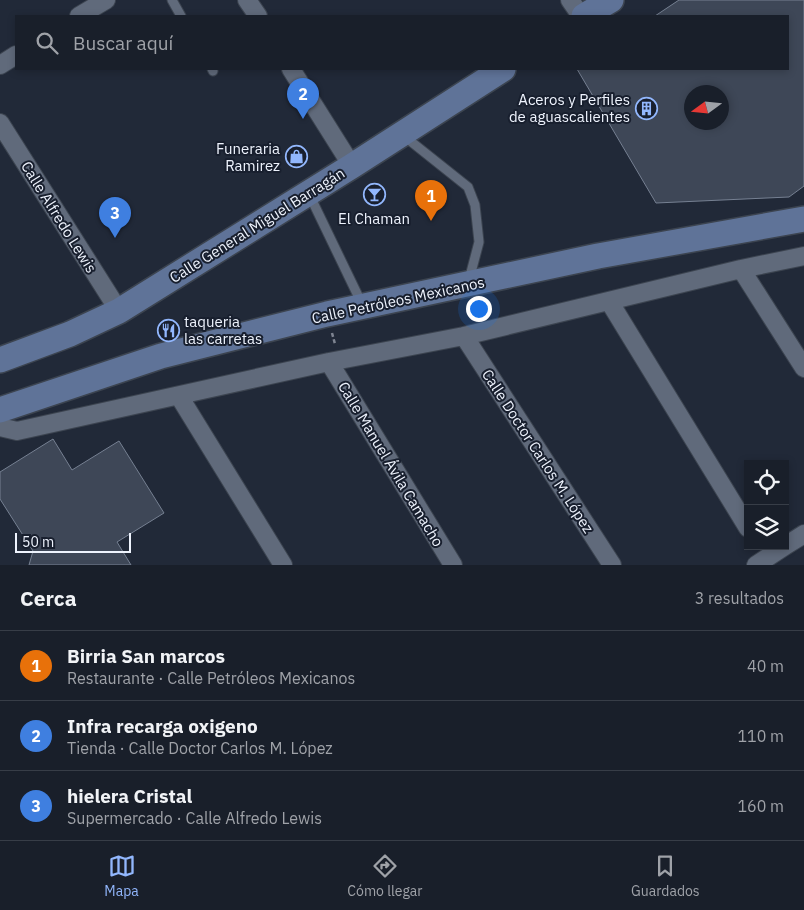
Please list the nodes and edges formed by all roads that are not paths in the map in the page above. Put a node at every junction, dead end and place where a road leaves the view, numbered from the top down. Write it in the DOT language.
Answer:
graph roads {
  1 [pos="106,0"];
  2 [pos="172,0"];
  3 [pos="247,0"];
  4 [pos="570,0"];
  5 [pos="611,0"];
  6 [pos="81,15"];
  7 [pos="180,15"];
  8 [pos="257,15"];
  9 [pos="581,15"];
  10 [pos="584,15"];
  11 [pos="15,56"];
  12 [pos="0,65"];
  13 [pos="292,70"];
  14 [pos="500,70"];
  15 [pos="0,123"];
  16 [pos="402,134"];
  17 [pos="352,166"];
  18 [pos="308,193"];
  19 [pos="801,218"];
  20 [pos="804,256"];
  21 [pos="741,269"];
  22 [pos="468,285"];
  23 [pos="609,301"];
  24 [pos="363,307"];
  25 [pos="119,311"];
  26 [pos="472,334"];
  27 [pos="1,356"];
  28 [pos="334,361"];
  29 [pos="804,368"];
  30 [pos="178,396"];
  31 [pos="0,410"];
  32 [pos="0,427"];
  33 [pos="744,521"];
  34 [pos="804,534"];
  35 [pos="789,543"];
  36 [pos="778,550"];
  37 [pos="763,559"];
  38 [pos="283,565"];
  39 [pos="453,565"];
  40 [pos="612,565"];
  1 -- 6 [label="street"];
  2 -- 7 [label="lane"];
  3 -- 8 [label="street"];
  4 -- 9 [label="street"];
  5 -- 10 [label="main road"];
  11 -- 12 [label="street"];
  13 -- 17 [label="street"];
  14 -- 16 [label="main road, Calle General Miguel Barragán"];
  15 -- 25 [label="street, Calle Alfredo Lewis"];
  16 -- 17 [label="main road, Calle General Miguel Barragán"];
  16 -- 22 [label="lane"];
  17 -- 18 [label="main road, Calle General Miguel Barragán"];
  18 -- 24 [label="lane"];
  18 -- 25 [label="main road, Calle General Miguel Barragán"];
  19 -- 22 [label="main road, Calle Petróleos Mexicanos"];
  20 -- 21 [label="street"];
  21 -- 23 [label="street"];
  21 -- 29 [label="street"];
  22 -- 24 [label="main road, Calle Petróleos Mexicanos"];
  23 -- 26 [label="street"];
  23 -- 33 [label="street"];
  24 -- 31 [label="main road, Calle Petróleos Mexicanos"];
  25 -- 27 [label="main road, Calle General Miguel Barragán"];
  26 -- 28 [label="street"];
  26 -- 40 [label="street, Calle Doctor Carlos M. López"];
  28 -- 30 [label="street"];
  28 -- 39 [label="street, Calle Manuel Ávila Camacho"];
  30 -- 32 [label="street"];
  30 -- 38 [label="street"];
  34 -- 35 [label="street"];
  36 -- 37 [label="street"];
}
